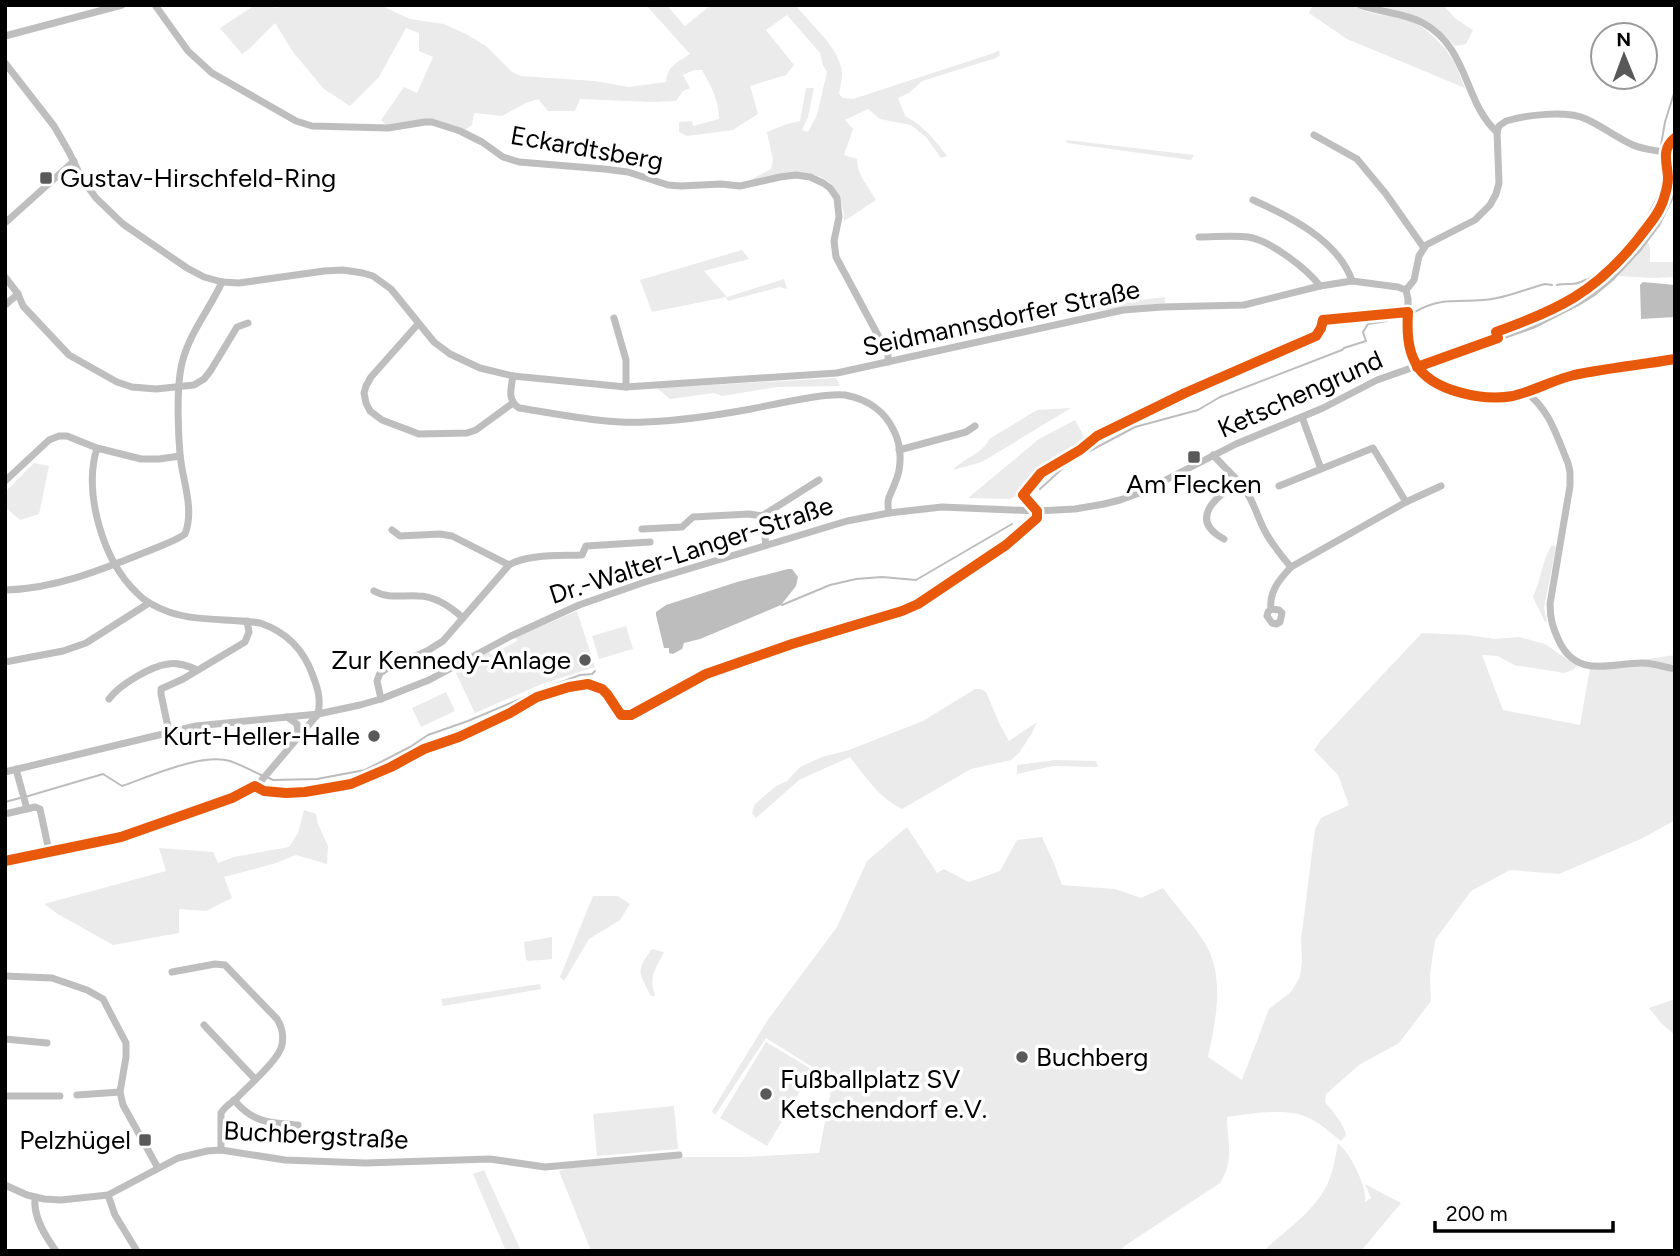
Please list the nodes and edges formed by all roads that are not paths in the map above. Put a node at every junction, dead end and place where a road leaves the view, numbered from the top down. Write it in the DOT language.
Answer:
graph roads {
  1 [pos="122,5"];
  2 [pos="155,5"];
  3 [pos="1360,5"];
  4 [pos="5,37"];
  5 [pos="5,64"];
  6 [pos="1497,132"];
  7 [pos="1314,135"];
  8 [pos="1675,155"];
  9 [pos="74,161"];
  10 [pos="1675,188"];
  11 [pos="1253,200"];
  12 [pos="5,223"];
  13 [pos="1199,237"];
  14 [pos="1423,248"];
  15 [pos="5,277"];
  16 [pos="1352,281"];
  17 [pos="222,282"];
  18 [pos="1321,286"];
  19 [pos="1406,290"];
  20 [pos="18,294"];
  21 [pos="5,304"];
  22 [pos="614,318"];
  23 [pos="248,323"];
  24 [pos="418,324"];
  25 [pos="1675,359"];
  26 [pos="888,362"];
  27 [pos="1417,367"];
  28 [pos="513,376"];
  29 [pos="178,387"];
  30 [pos="626,387"];
  31 [pos="1526,393"];
  32 [pos="513,403"];
  33 [pos="1302,417"];
  34 [pos="975,426"];
  35 [pos="97,448"];
  36 [pos="899,450"];
  37 [pos="1213,455"];
  38 [pos="180,456"];
  39 [pos="1321,468"];
  40 [pos="819,480"];
  41 [pos="5,481"];
  42 [pos="1238,481"];
  43 [pos="1279,486"];
  44 [pos="1441,486"];
  45 [pos="1406,502"];
  46 [pos="1054,510"];
  47 [pos="889,513"];
  48 [pos="762,516"];
  49 [pos="642,529"];
  50 [pos="392,530"];
  51 [pos="1224,539"];
  52 [pos="650,542"];
  53 [pos="766,545"];
  54 [pos="114,564"];
  55 [pos="509,565"];
  56 [pos="1291,567"];
  57 [pos="5,590"];
  58 [pos="374,591"];
  59 [pos="149,603"];
  60 [pos="1271,609"];
  61 [pos="463,618"];
  62 [pos="247,621"];
  63 [pos="5,662"];
  64 [pos="1675,669"];
  65 [pos="197,670"];
  66 [pos="109,699"];
  67 [pos="381,699"];
  68 [pos="318,714"];
  69 [pos="286,716"];
  70 [pos="169,732"];
  71 [pos="297,738"];
  72 [pos="16,769"];
  73 [pos="5,772"];
  74 [pos="26,806"];
  75 [pos="5,814"];
  76 [pos="49,851"];
  77 [pos="5,861"];
  78 [pos="172,972"];
  79 [pos="5,976"];
  80 [pos="204,1025"];
  81 [pos="5,1039"];
  82 [pos="47,1043"];
  83 [pos="255,1079"];
  84 [pos="120,1093"];
  85 [pos="5,1096"];
  86 [pos="60,1096"];
  87 [pos="77,1096"];
  88 [pos="234,1100"];
  89 [pos="298,1125"];
  90 [pos="220,1150"];
  91 [pos="678,1155"];
  92 [pos="158,1168"];
  93 [pos="5,1185"];
  94 [pos="108,1195"];
  95 [pos="35,1198"];
  96 [pos="56,1251"];
  97 [pos="137,1251"];
  1 -- 4 [label="street"];
  2 -- 26 [label="street, Eckardtsberg"];
  3 -- 6 [label="street"];
  5 -- 9 [label="street, Seidmannsdorfer Straße"];
  6 -- 8 [label="street"];
  6 -- 14 [label="street"];
  7 -- 14 [label="street"];
  9 -- 12 [label="street"];
  9 -- 17 [label="street, Seidmannsdorfer Straße"];
  10 -- 27 [label="street, Ketschengrund"];
  11 -- 16 [label="street"];
  13 -- 18 [label="street"];
  14 -- 19 [label="street"];
  15 -- 20 [label="street"];
  16 -- 18 [label="street, Seidmannsdorfer Straße"];
  16 -- 19 [label="street, Seidmannsdorfer Straße"];
  17 -- 24 [label="street, Seidmannsdorfer Straße"];
  17 -- 29 [label="street"];
  18 -- 26 [label="street, Seidmannsdorfer Straße"];
  19 -- 27 [label="street"];
  20 -- 21 [label="street"];
  20 -- 29 [label="street"];
  22 -- 30 [label="street"];
  23 -- 29 [label="street"];
  24 -- 28 [label="street, Seidmannsdorfer Straße"];
  24 -- 32 [label="street"];
  25 -- 31 [label="street"];
  26 -- 30 [label="street, Seidmannsdorfer Straße"];
  27 -- 31 [label="street"];
  27 -- 33 [label="street, Ketschengrund"];
  28 -- 30 [label="street, Seidmannsdorfer Straße"];
  28 -- 32 [label="street"];
  29 -- 38 [label="street"];
  31 -- 64 [label="street"];
  32 -- 36 [label="street"];
  33 -- 37 [label="street, Ketschengrund"];
  33 -- 39 [label="street"];
  34 -- 36 [label="street"];
  35 -- 38 [label="street"];
  35 -- 41 [label="street"];
  35 -- 54 [label="street"];
  36 -- 47 [label="street"];
  37 -- 42 [label="street"];
  37 -- 46 [label="street, Ketschengrund"];
  38 -- 54 [label="street"];
  39 -- 43 [label="street"];
  39 -- 45 [label="street"];
  40 -- 48 [label="street"];
  42 -- 51 [label="street"];
  42 -- 56 [label="street"];
  44 -- 45 [label="street"];
  45 -- 56 [label="street"];
  46 -- 47 [label="street, Dr.-Walter-Langer-Straße"];
  47 -- 53 [label="street, Dr.-Walter-Langer-Straße"];
  48 -- 49 [label="street"];
  48 -- 53 [label="street"];
  50 -- 55 [label="street"];
  52 -- 55 [label="street"];
  53 -- 67 [label="street, Dr.-Walter-Langer-Straße"];
  54 -- 57 [label="street"];
  54 -- 59 [label="street"];
  55 -- 61 [label="street"];
  56 -- 60 [label="street"];
  58 -- 61 [label="street"];
  59 -- 62 [label="street"];
  59 -- 63 [label="street"];
  61 -- 67 [label="street"];
  62 -- 65 [label="street"];
  62 -- 68 [label="street"];
  65 -- 66 [label="street"];
  65 -- 70 [label="street"];
  67 -- 68 [label="street, Dr.-Walter-Langer-Straße"];
  68 -- 69 [label="street, Dr.-Walter-Langer-Straße"];
  68 -- 71 [label="street"];
  69 -- 70 [label="street, Dr.-Walter-Langer-Straße"];
  69 -- 71 [label="street"];
  70 -- 72 [label="street, Dr.-Walter-Langer-Straße"];
  71 -- 76 [label="street"];
  72 -- 73 [label="street, Dr.-Walter-Langer-Straße"];
  72 -- 74 [label="street"];
  74 -- 75 [label="street"];
  74 -- 76 [label="street"];
  76 -- 77 [label="street"];
  78 -- 83 [label="street"];
  79 -- 84 [label="street"];
  80 -- 83 [label="street"];
  81 -- 82 [label="street"];
  83 -- 88 [label="street"];
  84 -- 87 [label="street"];
  84 -- 92 [label="street"];
  85 -- 86 [label="street"];
  88 -- 89 [label="street"];
  88 -- 90 [label="street"];
  90 -- 91 [label="street, Buchbergstraße"];
  90 -- 92 [label="street, Buchbergstraße"];
  92 -- 94 [label="street, Buchbergstraße"];
  93 -- 95 [label="street, Buchbergstraße"];
  94 -- 95 [label="street, Buchbergstraße"];
  94 -- 97 [label="street"];
  95 -- 96 [label="street"];
}
